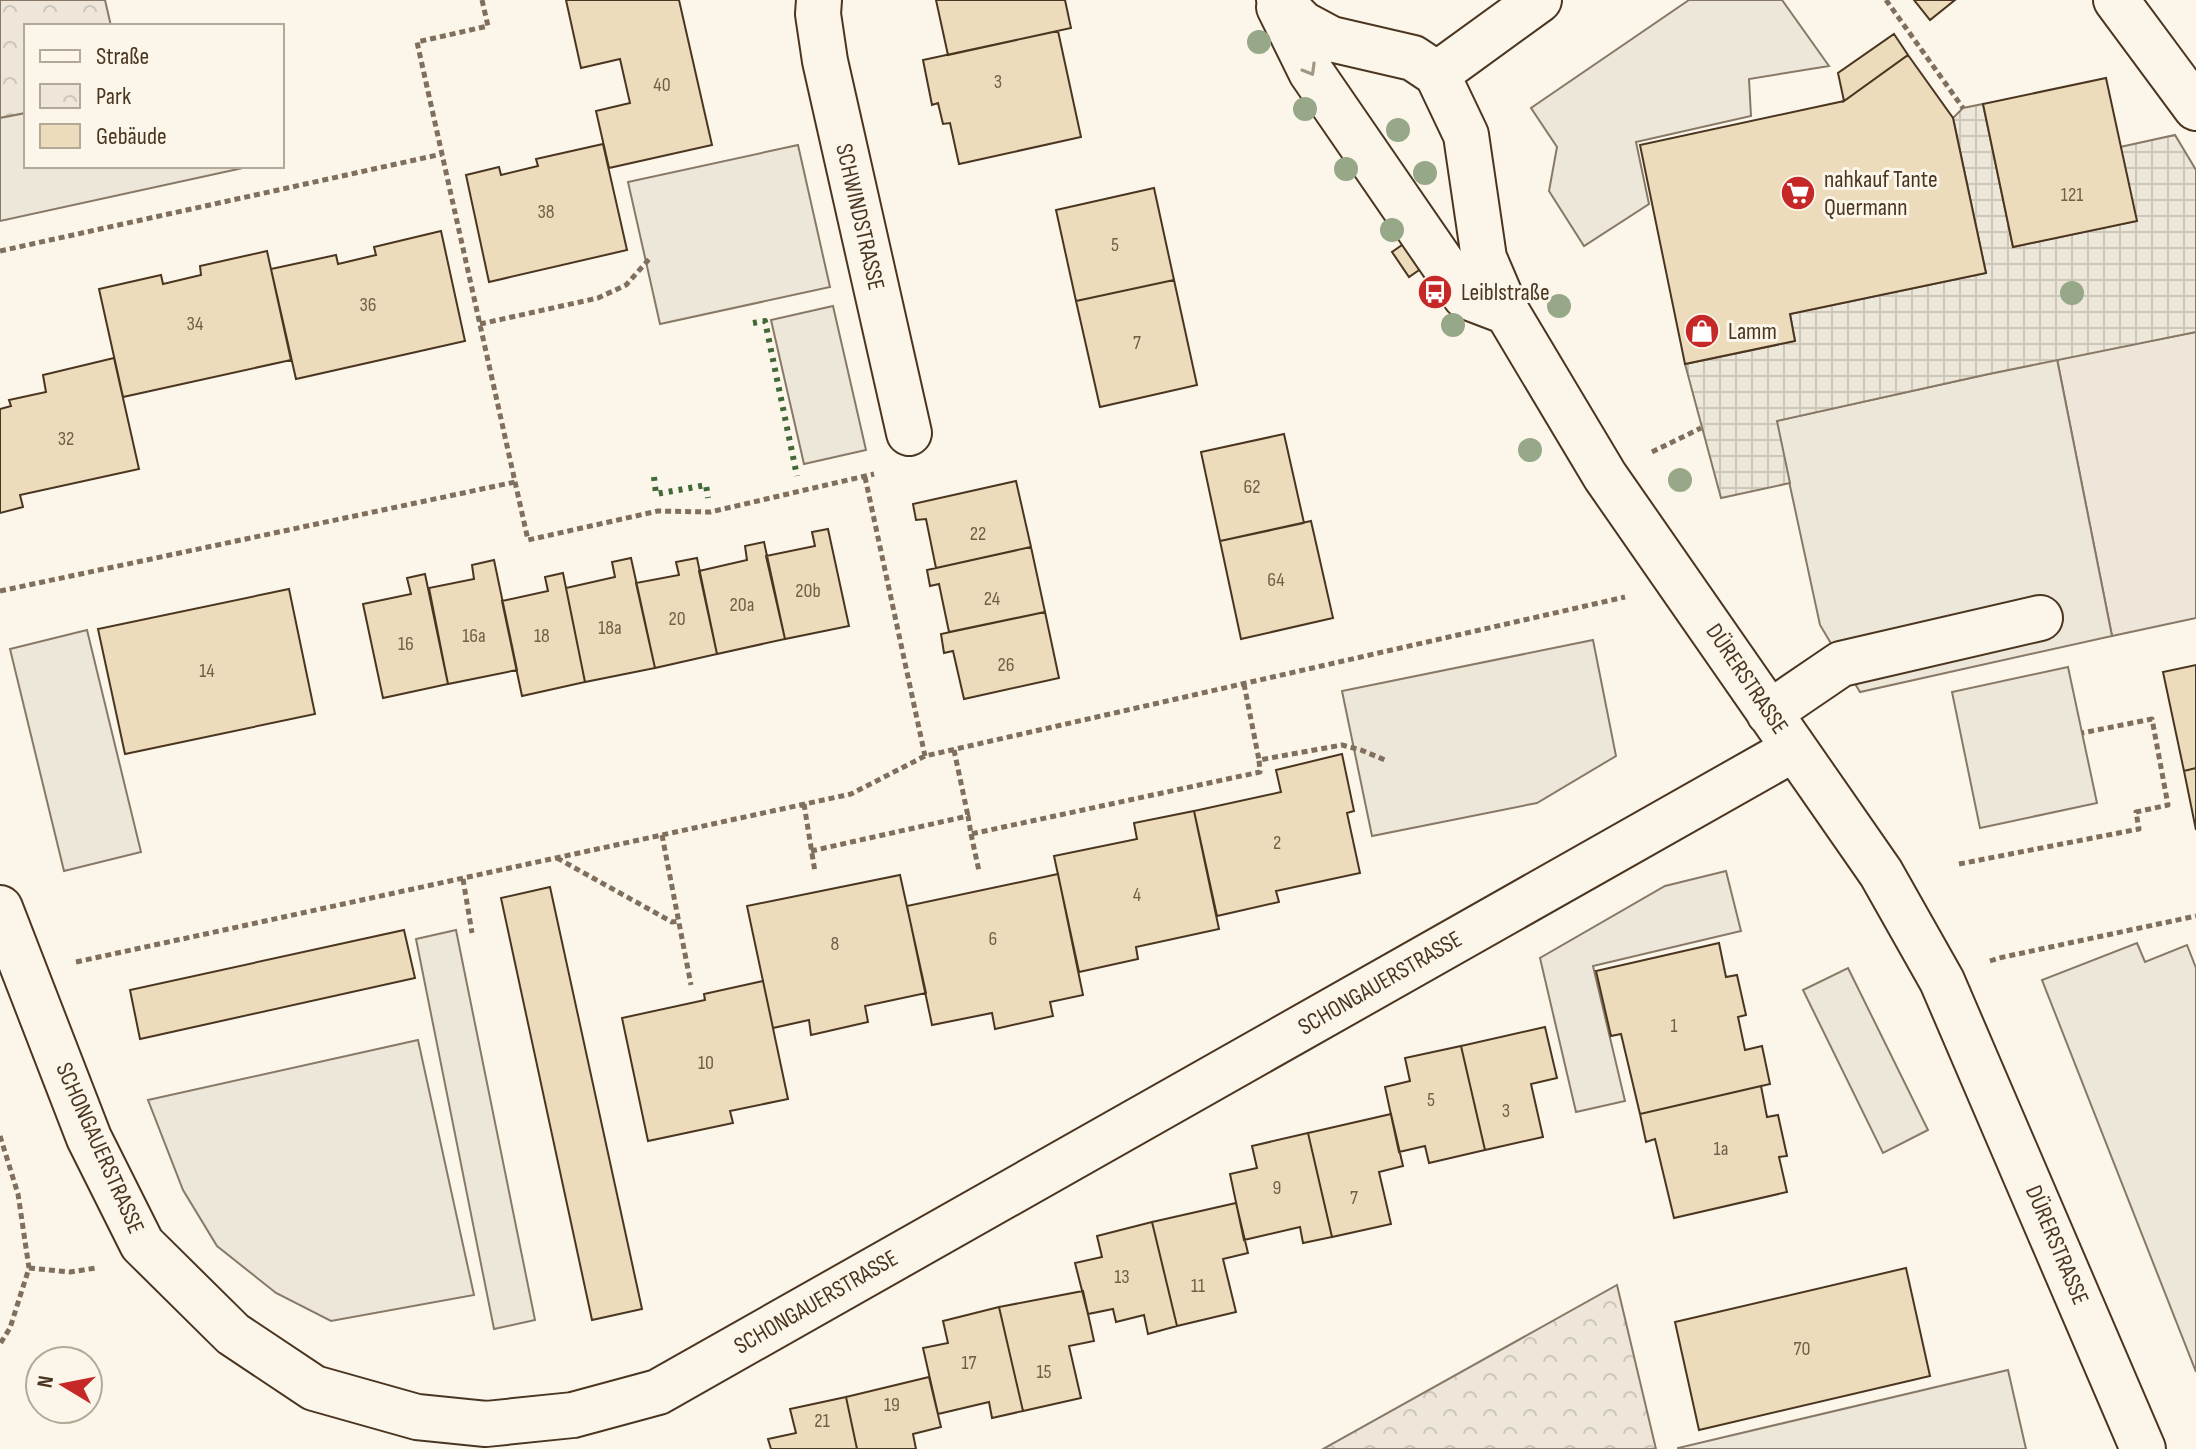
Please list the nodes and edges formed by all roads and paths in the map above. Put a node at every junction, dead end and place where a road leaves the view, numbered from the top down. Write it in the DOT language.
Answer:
graph roads {
  1 [pos="482,0"];
  2 [pos="819,0"];
  3 [pos="1277,0"];
  4 [pos="1539,0"];
  5 [pos="1886,0"];
  6 [pos="2116,0"];
  7 [pos="1437,74"];
  8 [pos="1963,108"];
  9 [pos="2196,108"];
  10 [pos="442,154"];
  11 [pos="0,251"];
  12 [pos="651,257"];
  13 [pos="1507,312"];
  14 [pos="480,324"];
  15 [pos="909,433"];
  16 [pos="515,482"];
  17 [pos="1681,584"];
  18 [pos="0,591"];
  19 [pos="2040,618"];
  20 [pos="1244,684"];
  21 [pos="1769,713"];
  22 [pos="2082,733"];
  23 [pos="1794,749"];
  24 [pos="954,750"];
  25 [pos="925,756"];
  26 [pos="1259,760"];
  27 [pos="1385,760"];
  28 [pos="804,804"];
  29 [pos="968,816"];
  30 [pos="971,834"];
  31 [pos="662,835"];
  32 [pos="811,851"];
  33 [pos="557,858"];
  34 [pos="1959,864"];
  35 [pos="979,871"];
  36 [pos="815,872"];
  37 [pos="463,879"];
  38 [pos="0,908"];
  39 [pos="2196,916"];
  40 [pos="679,921"];
  41 [pos="472,933"];
  42 [pos="24,973"];
  43 [pos="1942,981"];
  44 [pos="691,985"];
  45 [pos="0,1136"];
  46 [pos="142,1244"];
  47 [pos="29,1268"];
  48 [pos="0,1344"];
  49 [pos="2143,1449"];
  1 -- 10 [label="path"];
  2 -- 15 [label="street, SCHWINDSTRASSE"];
  3 -- 7 [label="street"];
  3 -- 13 [label="street, one-way"];
  4 -- 7 [label="street"];
  5 -- 8 [label="path"];
  6 -- 9 [label="street"];
  7 -- 13 [label="street, DÜRERSTRASSE"];
  10 -- 11 [label="path"];
  10 -- 14 [label="path"];
  12 -- 14 [label="path"];
  13 -- 17 [label="street, DÜRERSTRASSE"];
  14 -- 16 [label="path"];
  16 -- 18 [label="path"];
  16 -- 25 [label="path"];
  17 -- 20 [label="path"];
  17 -- 21 [label="street, DÜRERSTRASSE"];
  19 -- 21 [label="street"];
  20 -- 24 [label="path"];
  20 -- 26 [label="path"];
  21 -- 23 [label="street, DÜRERSTRASSE"];
  22 -- 34 [label="path"];
  23 -- 43 [label="street, DÜRERSTRASSE"];
  23 -- 46 [label="street, SCHONGAUERSTRASSE"];
  24 -- 25 [label="path"];
  24 -- 29 [label="path"];
  25 -- 28 [label="path"];
  26 -- 27 [label="path"];
  26 -- 30 [label="path"];
  28 -- 31 [label="path"];
  28 -- 32 [label="path"];
  29 -- 30 [label="path"];
  29 -- 32 [label="path"];
  30 -- 35 [label="path"];
  31 -- 33 [label="path"];
  31 -- 40 [label="path"];
  32 -- 36 [label="path"];
  33 -- 37 [label="path"];
  33 -- 40 [label="path"];
  37 -- 41 [label="path"];
  37 -- 42 [label="path"];
  38 -- 42 [label="street, SCHONGAUERSTRASSE"];
  39 -- 43 [label="path"];
  40 -- 44 [label="path"];
  42 -- 46 [label="street, SCHONGAUERSTRASSE"];
  43 -- 49 [label="street, DÜRERSTRASSE"];
  45 -- 47 [label="path"];
  46 -- 47 [label="path"];
  47 -- 48 [label="path"];
}
